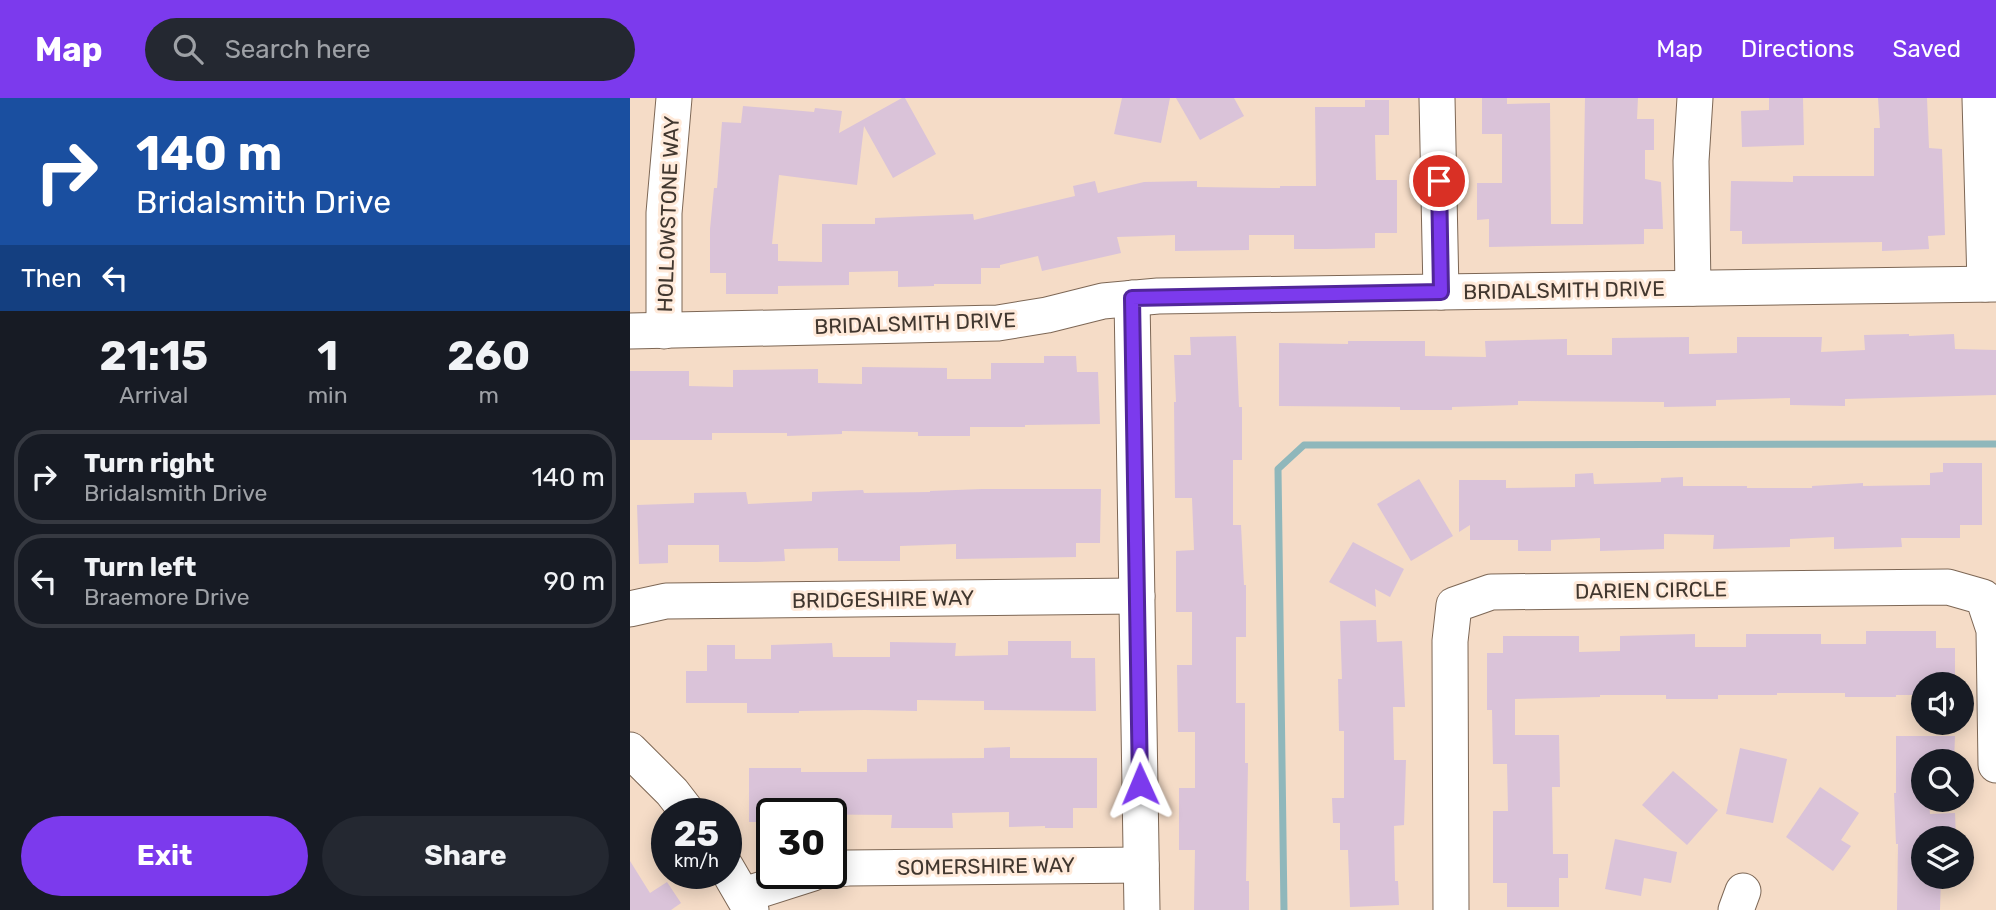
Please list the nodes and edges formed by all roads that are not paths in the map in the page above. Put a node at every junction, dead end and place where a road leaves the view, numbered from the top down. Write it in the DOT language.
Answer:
graph roads {
  1 [pos="674,98"];
  2 [pos="1437,98"];
  3 [pos="1695,98"];
  4 [pos="1980,98"];
  5 [pos="1990,284"];
  6 [pos="1693,288"];
  7 [pos="1441,292"];
  8 [pos="1132,298"];
  9 [pos="647,331"];
  10 [pos="1137,596"];
  11 [pos="630,609"];
  12 [pos="630,750"];
  13 [pos="1996,765"];
  14 [pos="677,798"];
  15 [pos="1142,864"];
  16 [pos="847,868"];
  17 [pos="1142,910"];
  18 [pos="1451,910"];
  1 -- 9 [label="street, HOLLOWSTONE WAY"];
  2 -- 7 [label="street"];
  3 -- 6 [label="street"];
  4 -- 5 [label="street"];
  5 -- 6 [label="street, BRIDALSMITH DRIVE"];
  6 -- 7 [label="street, BRIDALSMITH DRIVE"];
  7 -- 8 [label="street, BRIDALSMITH DRIVE"];
  8 -- 9 [label="street, BRIDALSMITH DRIVE"];
  8 -- 10 [label="street"];
  10 -- 11 [label="street, BRIDGESHIRE WAY"];
  10 -- 15 [label="street"];
  12 -- 14 [label="street"];
  13 -- 18 [label="street, DARIEN CIRCLE"];
  15 -- 16 [label="street, SOMERSHIRE WAY"];
  15 -- 17 [label="street"];
}
